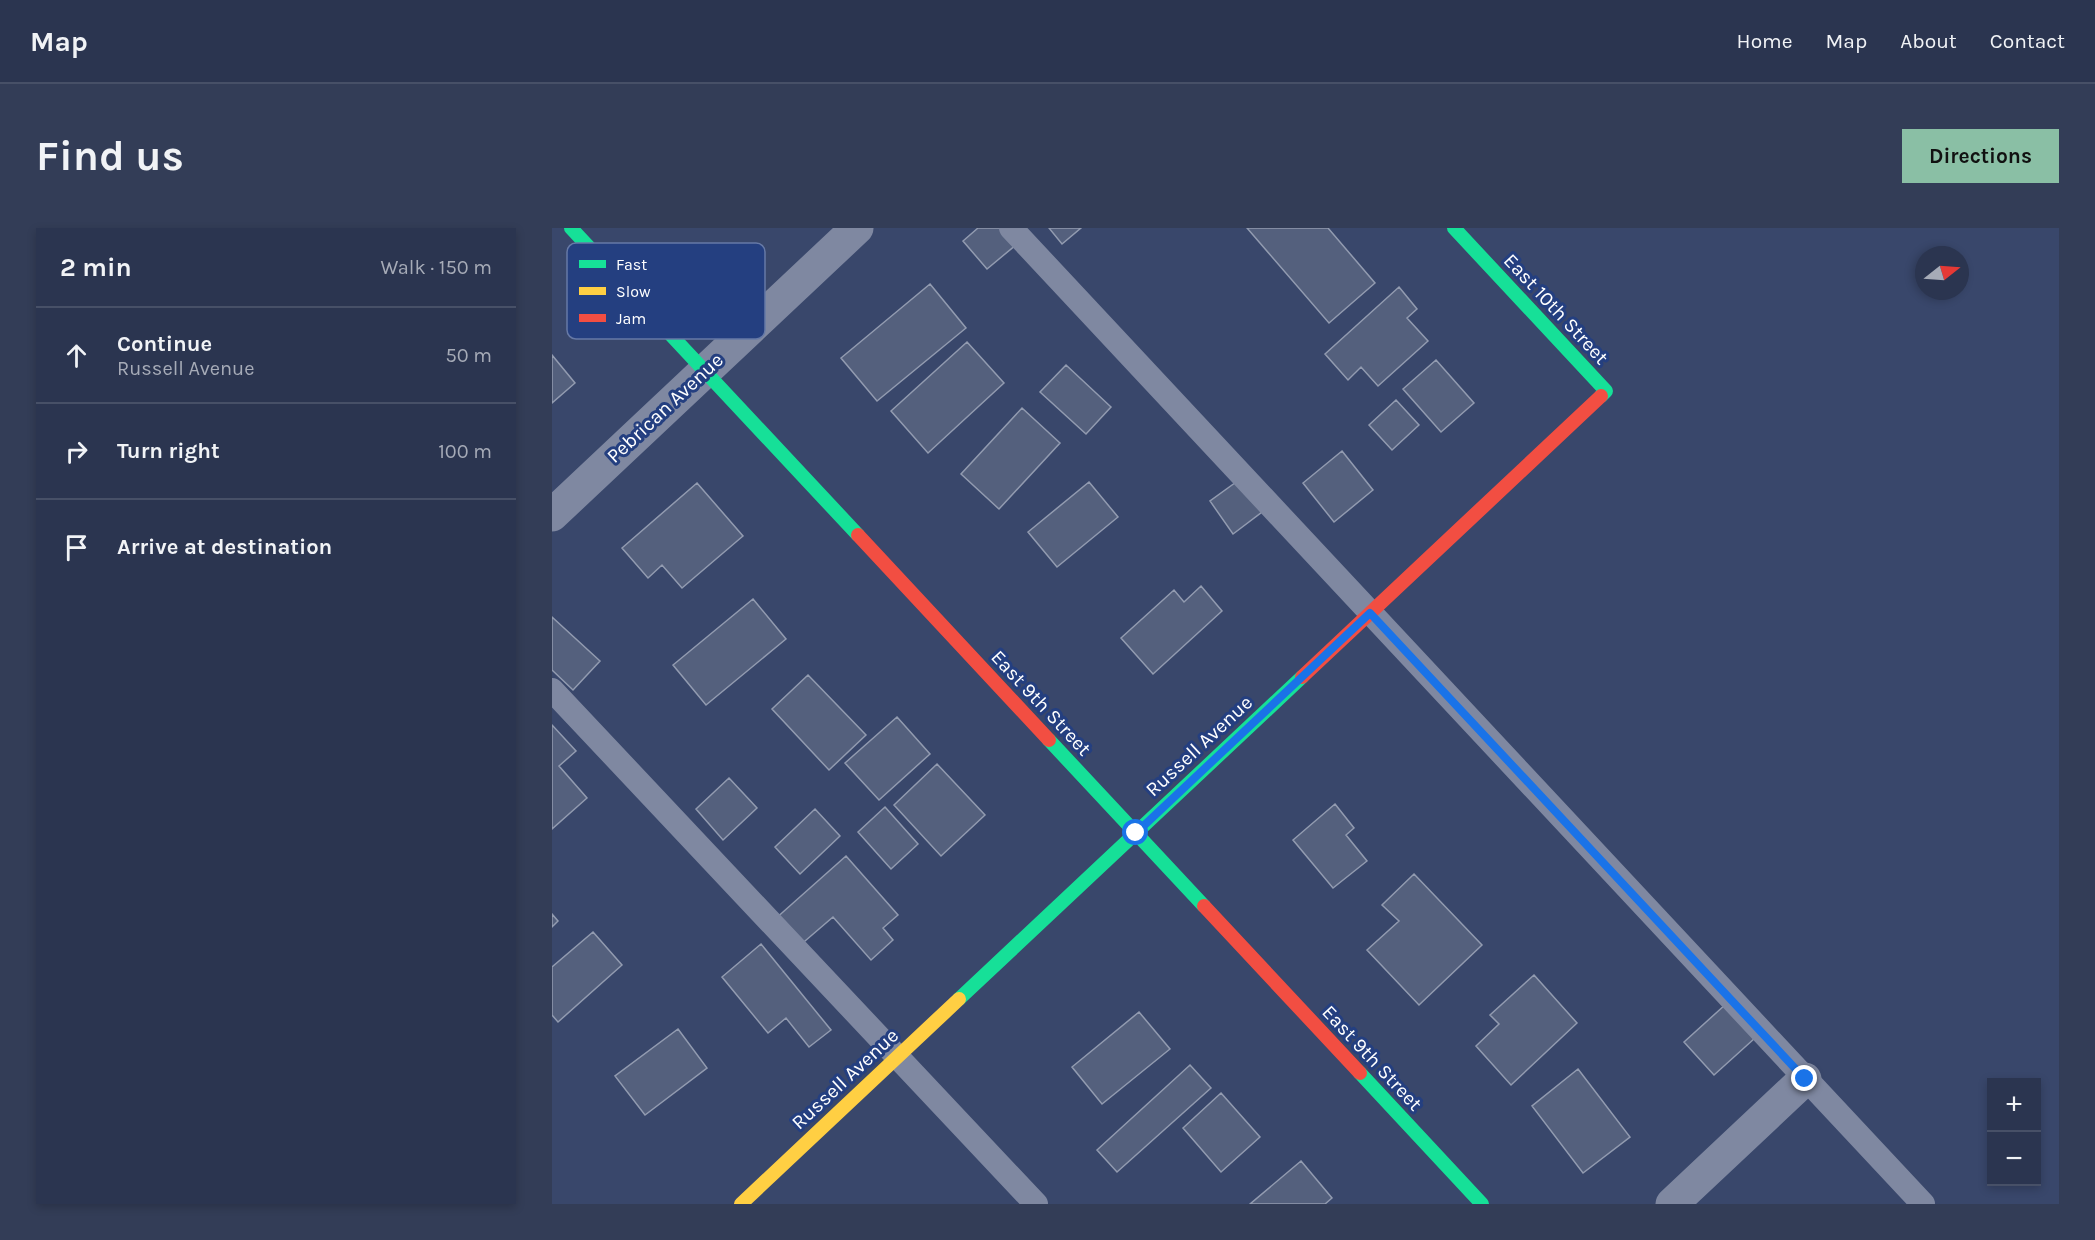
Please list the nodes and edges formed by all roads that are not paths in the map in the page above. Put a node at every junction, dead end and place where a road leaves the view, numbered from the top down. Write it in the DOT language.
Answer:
graph roads {
  1 [pos="571,228"];
  2 [pos="857,228"];
  3 [pos="1011,228"];
  4 [pos="1454,228"];
  5 [pos="585,243"];
  6 [pos="765,314"];
  7 [pos="674,339"];
  8 [pos="738,339"];
  9 [pos="704,371"];
  10 [pos="1606,391"];
  11 [pos="552,515"];
  12 [pos="1370,613"];
  13 [pos="552,690"];
  14 [pos="1136,833"];
  15 [pos="898,1057"];
  16 [pos="1805,1079"];
  17 [pos="741,1204"];
  18 [pos="1036,1204"];
  19 [pos="1482,1204"];
  20 [pos="1672,1204"];
  21 [pos="1923,1204"];
  1 -- 5 [label="street, East 9th Street"];
  2 -- 6 [label="street, Pebrican Avenue"];
  3 -- 12 [label="lane"];
  4 -- 10 [label="street, East 10th Street"];
  7 -- 9 [label="street, East 9th Street"];
  8 -- 9 [label="street, Pebrican Avenue"];
  9 -- 11 [label="street, Pebrican Avenue"];
  9 -- 14 [label="street, East 9th Street"];
  10 -- 12 [label="street, Russell Avenue"];
  12 -- 14 [label="street, Russell Avenue"];
  12 -- 16 [label="lane"];
  13 -- 15 [label="lane"];
  14 -- 15 [label="street, Russell Avenue"];
  14 -- 19 [label="street, East 9th Street"];
  15 -- 17 [label="street, Russell Avenue"];
  15 -- 18 [label="lane"];
  16 -- 20 [label="street"];
  16 -- 21 [label="lane"];
}
